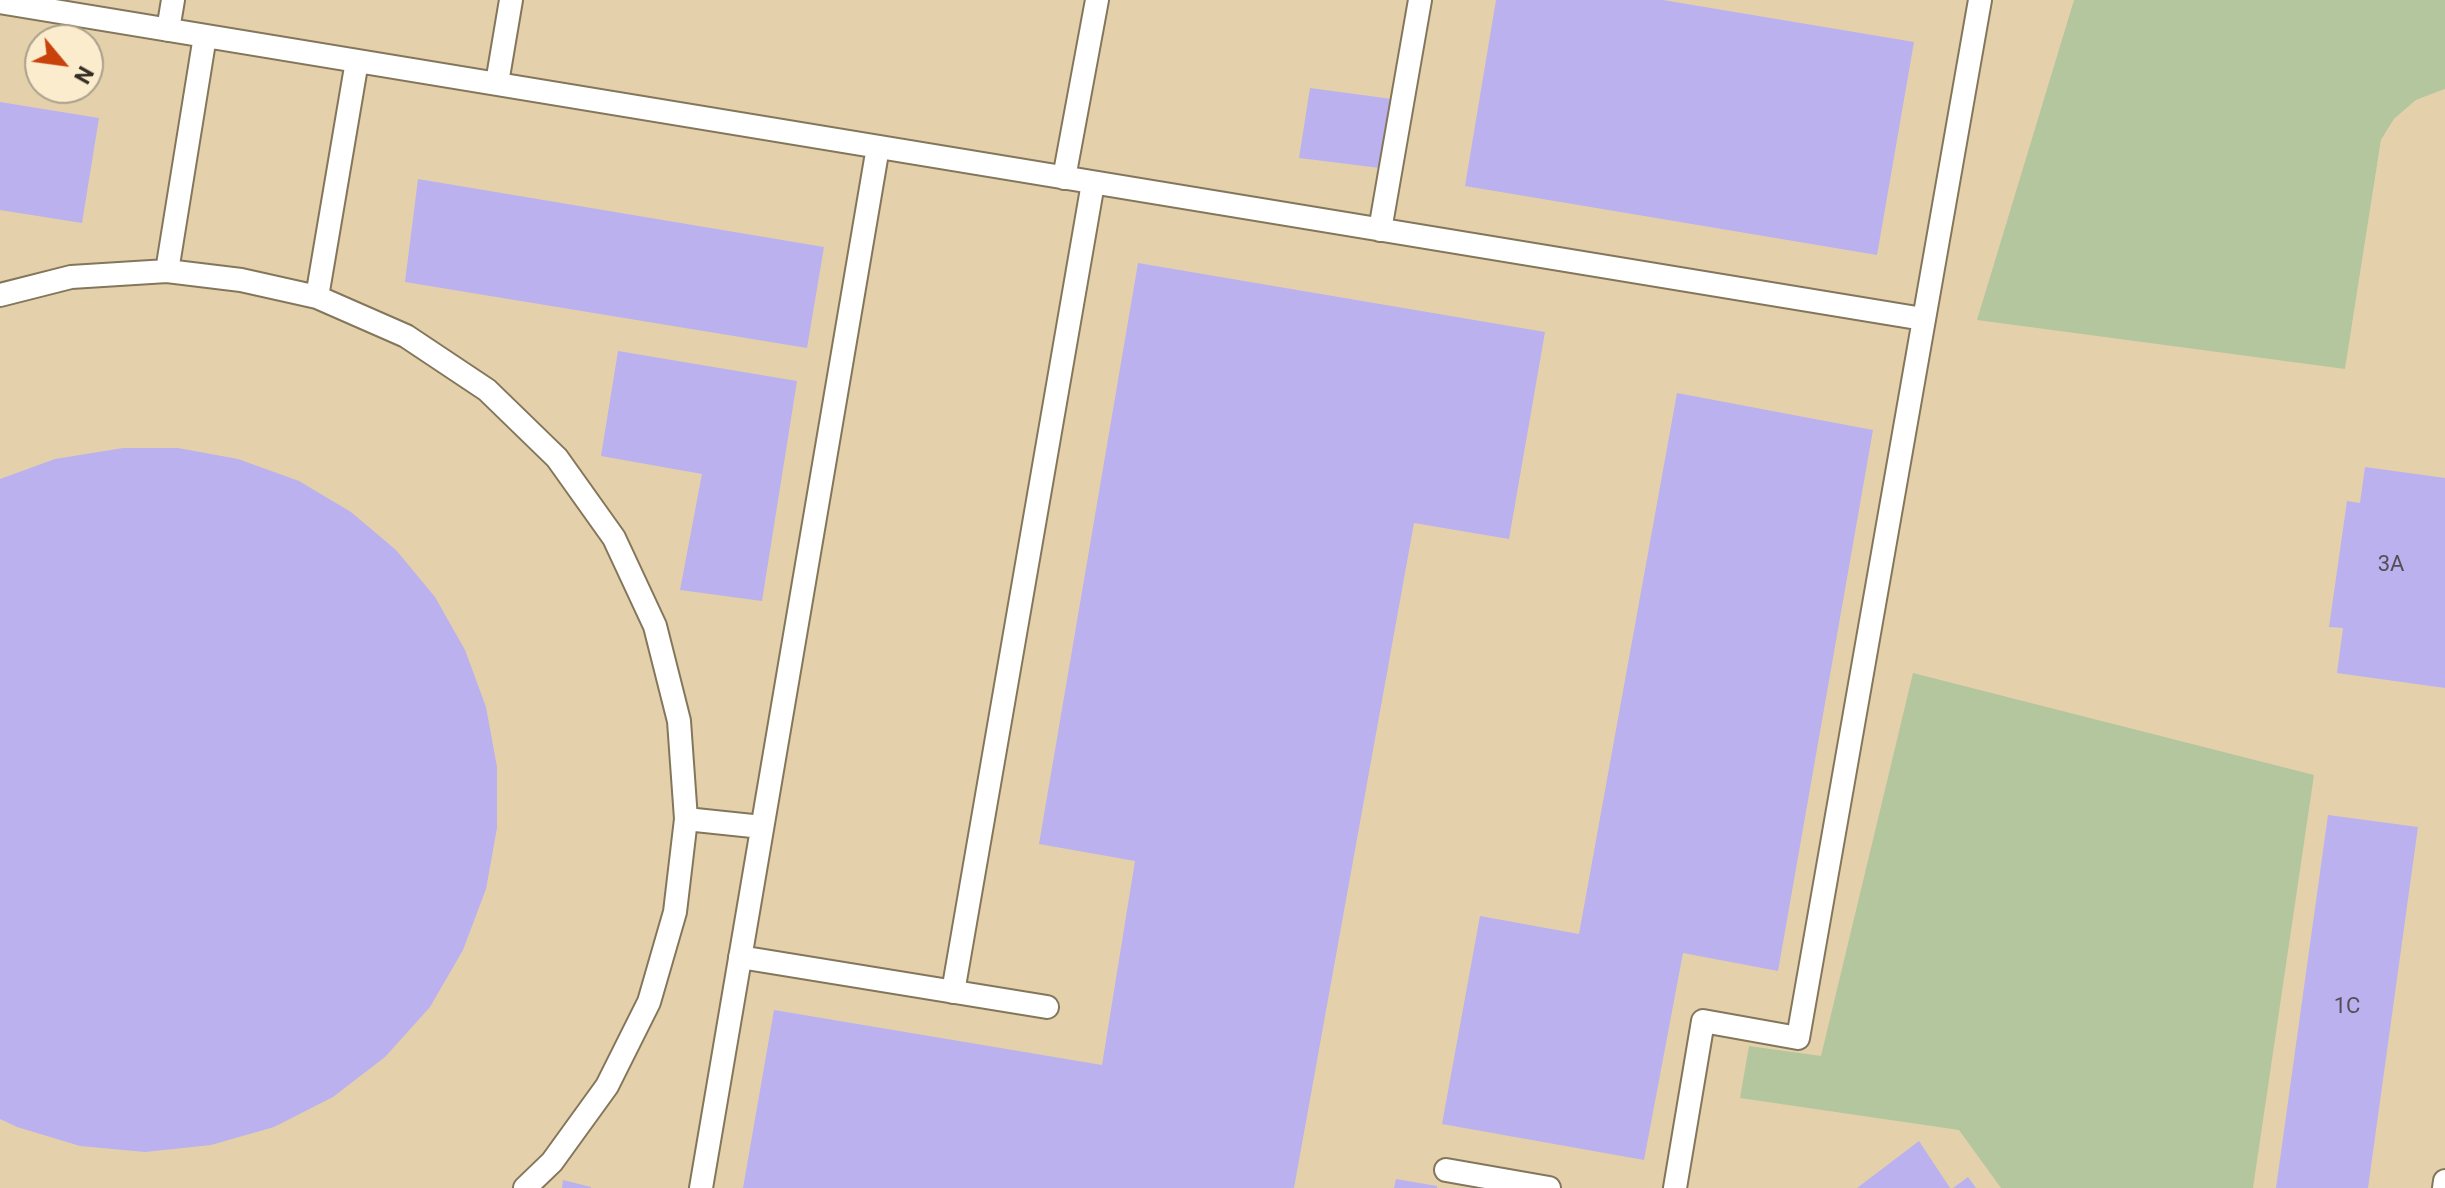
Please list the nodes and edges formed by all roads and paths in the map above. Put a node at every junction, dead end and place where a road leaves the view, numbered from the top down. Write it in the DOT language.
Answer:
graph roads {
  1 [pos="173,0"];
  2 [pos="511,0"];
  3 [pos="1097,0"];
  4 [pos="1420,0"];
  5 [pos="1980,0"];
  6 [pos="0,2"];
  7 [pos="168,30"];
  8 [pos="205,36"];
  9 [pos="357,61"];
  10 [pos="497,83"];
  11 [pos="878,147"];
  12 [pos="1064,178"];
  13 [pos="1093,183"];
  14 [pos="1380,230"];
  15 [pos="167,271"];
  16 [pos="0,295"];
  17 [pos="317,297"];
  18 [pos="1923,319"];
  19 [pos="686,819"];
  20 [pos="762,827"];
  21 [pos="740,957"];
  22 [pos="953,992"];
  23 [pos="1047,1007"];
  24 [pos="1446,1170"];
  25 [pos="2445,1181"];
  26 [pos="525,1188"];
  27 [pos="701,1188"];
  28 [pos="1549,1188"];
  29 [pos="1675,1188"];
  30 [pos="2444,1188"];
  1 -- 7 [label="lane"];
  2 -- 10 [label="lane"];
  3 -- 12 [label="lane"];
  4 -- 14 [label="lane"];
  5 -- 18 [label="lane"];
  6 -- 7 [label="lane"];
  7 -- 8 [label="lane"];
  8 -- 9 [label="lane"];
  8 -- 15 [label="lane"];
  9 -- 10 [label="lane"];
  9 -- 17 [label="lane"];
  10 -- 11 [label="lane"];
  11 -- 12 [label="lane"];
  11 -- 20 [label="lane"];
  12 -- 13 [label="lane"];
  13 -- 14 [label="lane"];
  13 -- 22 [label="lane"];
  14 -- 18 [label="lane"];
  15 -- 16 [label="lane"];
  15 -- 17 [label="lane"];
  17 -- 19 [label="lane"];
  18 -- 29 [label="lane"];
  19 -- 20 [label="lane"];
  19 -- 26 [label="lane"];
  20 -- 21 [label="lane"];
  21 -- 22 [label="lane"];
  21 -- 27 [label="lane"];
  22 -- 23 [label="lane"];
  24 -- 28 [label="lane"];
  25 -- 30 [label="lane"];
}
